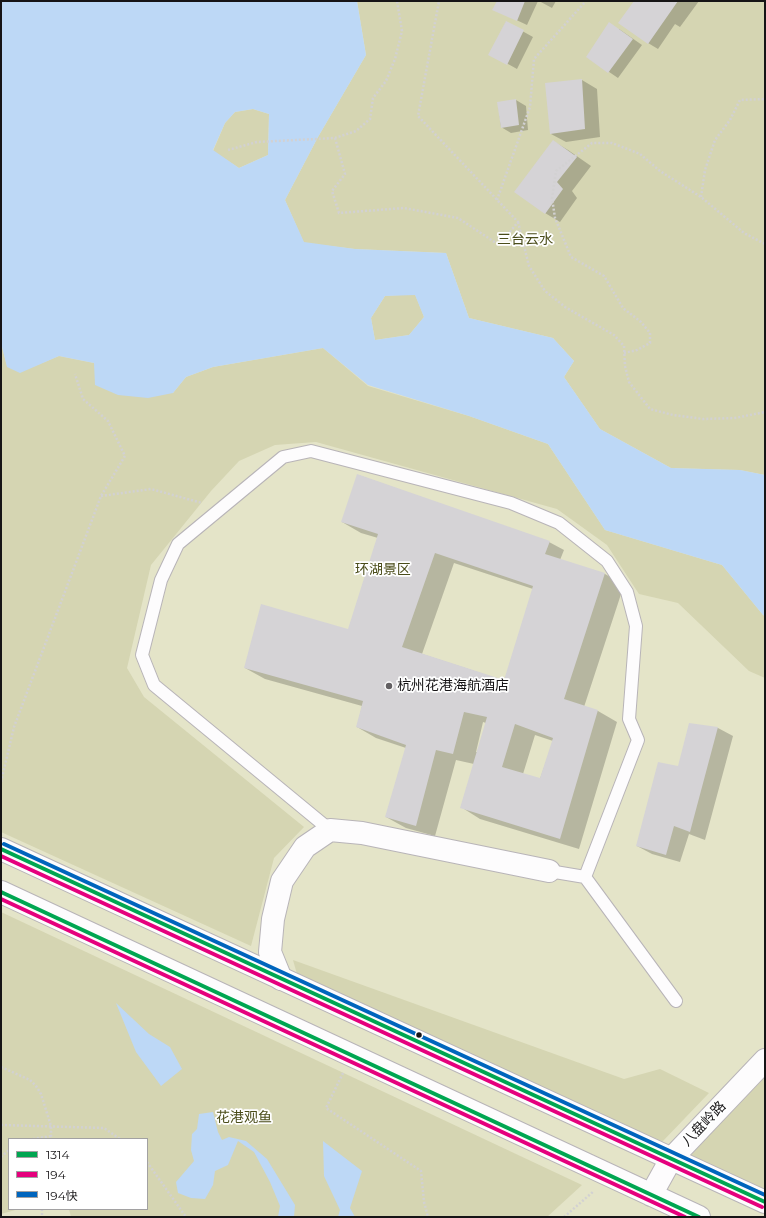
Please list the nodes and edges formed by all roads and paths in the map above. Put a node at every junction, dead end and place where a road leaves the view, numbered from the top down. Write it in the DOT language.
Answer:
graph roads {
  1 [pos="397,1"];
  2 [pos="440,1"];
  3 [pos="586,1"];
  4 [pos="765,99"];
  5 [pos="335,138"];
  6 [pos="228,150"];
  7 [pos="701,198"];
  8 [pos="496,200"];
  9 [pos="518,222"];
  10 [pos="765,244"];
  11 [pos="624,353"];
  12 [pos="75,374"];
  13 [pos="765,412"];
  14 [pos="101,496"];
  15 [pos="222,508"];
  16 [pos="1,782"];
  17 [pos="330,830"];
  18 [pos="1,849"];
  19 [pos="549,871"];
  20 [pos="585,877"];
  21 [pos="1,892"];
  22 [pos="281,979"];
  23 [pos="676,1001"];
  24 [pos="352,1055"];
  25 [pos="765,1060"];
  26 [pos="1,1067"];
  27 [pos="1,1125"];
  28 [pos="51,1126"];
  29 [pos="51,1138"];
  30 [pos="119,1138"];
  31 [pos="671,1159"];
  32 [pos="148,1163"];
  33 [pos="611,1176"];
  34 [pos="652,1195"];
  35 [pos="765,1202"];
  36 [pos="186,1217"];
  37 [pos="428,1217"];
  38 [pos="564,1217"];
  39 [pos="699,1217"];
  1 -- 5 [label="path"];
  2 -- 8 [label="path"];
  3 -- 8 [label="path"];
  4 -- 7 [label="path"];
  5 -- 6 [label="path"];
  5 -- 9 [label="path"];
  7 -- 10 [label="path"];
  7 -- 11 [label="path"];
  8 -- 9 [label="path"];
  9 -- 11 [label="path"];
  11 -- 13 [label="path"];
  12 -- 14 [label="path"];
  14 -- 15 [label="path"];
  14 -- 16 [label="path"];
  15 -- 17 [label="lane"];
  15 -- 20 [label="lane"];
  17 -- 19 [label="main road"];
  17 -- 22 [label="main road"];
  18 -- 22 [label="main road"];
  19 -- 20 [label="lane"];
  20 -- 23 [label="lane"];
  21 -- 24 [label="main road"];
  22 -- 31 [label="main road"];
  24 -- 33 [label="main road"];
  24 -- 37 [label="path"];
  25 -- 31 [label="main road, 八盘岭路"];
  26 -- 28 [label="path"];
  27 -- 28 [label="path"];
  28 -- 29 [label="path"];
  28 -- 30 [label="path"];
  31 -- 34 [label="main road, 八盘岭路"];
  31 -- 35 [label="main road"];
  32 -- 36 [label="path"];
  33 -- 34 [label="main road"];
  33 -- 38 [label="path"];
  34 -- 39 [label="main road"];
}
